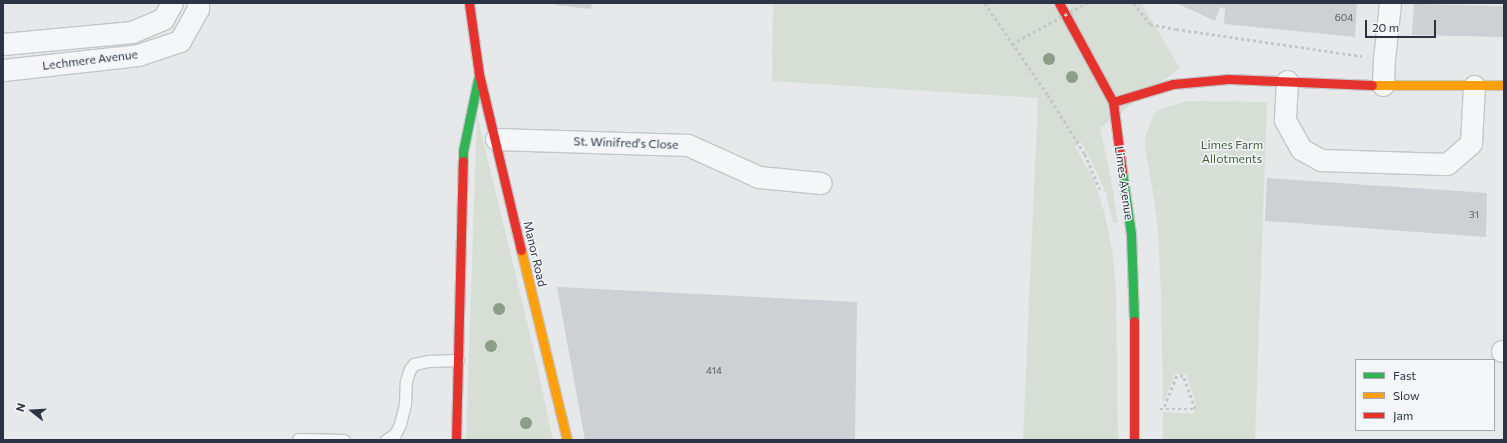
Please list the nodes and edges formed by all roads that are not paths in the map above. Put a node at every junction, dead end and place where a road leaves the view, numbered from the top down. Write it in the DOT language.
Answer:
graph roads {
  1 [pos="172,3"];
  2 [pos="198,3"];
  3 [pos="469,3"];
  4 [pos="1060,3"];
  5 [pos="1390,3"];
  6 [pos="100,35"];
  7 [pos="3,44"];
  8 [pos="102,60"];
  9 [pos="3,70"];
  10 [pos="479,74"];
  11 [pos="1287,81"];
  12 [pos="1383,85"];
  13 [pos="1504,85"];
  14 [pos="1474,86"];
  15 [pos="1114,102"];
  16 [pos="496,139"];
  17 [pos="821,183"];
  18 [pos="458,360"];
  19 [pos="298,439"];
  20 [pos="344,440"];
  21 [pos="386,440"];
  22 [pos="456,440"];
  23 [pos="567,440"];
  24 [pos="1134,440"];
  1 -- 6 [label="street, Lechmere Avenue"];
  2 -- 8 [label="street, Lechmere Avenue"];
  3 -- 10 [label="street, Manor Road"];
  4 -- 15 [label="street"];
  5 -- 12 [label="street"];
  6 -- 7 [label="street, Lechmere Avenue"];
  6 -- 8 [label="street"];
  8 -- 9 [label="street, Lechmere Avenue"];
  10 -- 16 [label="street, Manor Road"];
  10 -- 18 [label="street, Manor Road"];
  11 -- 12 [label="street"];
  11 -- 14 [label="street"];
  11 -- 15 [label="street"];
  12 -- 14 [label="street"];
  13 -- 14 [label="street"];
  15 -- 24 [label="street, Limes Avenue"];
  16 -- 17 [label="street, St. Winifred's Close"];
  16 -- 23 [label="street, Manor Road"];
  18 -- 21 [label="lane"];
  18 -- 22 [label="street, Manor Road"];
  19 -- 20 [label="lane"];
}
